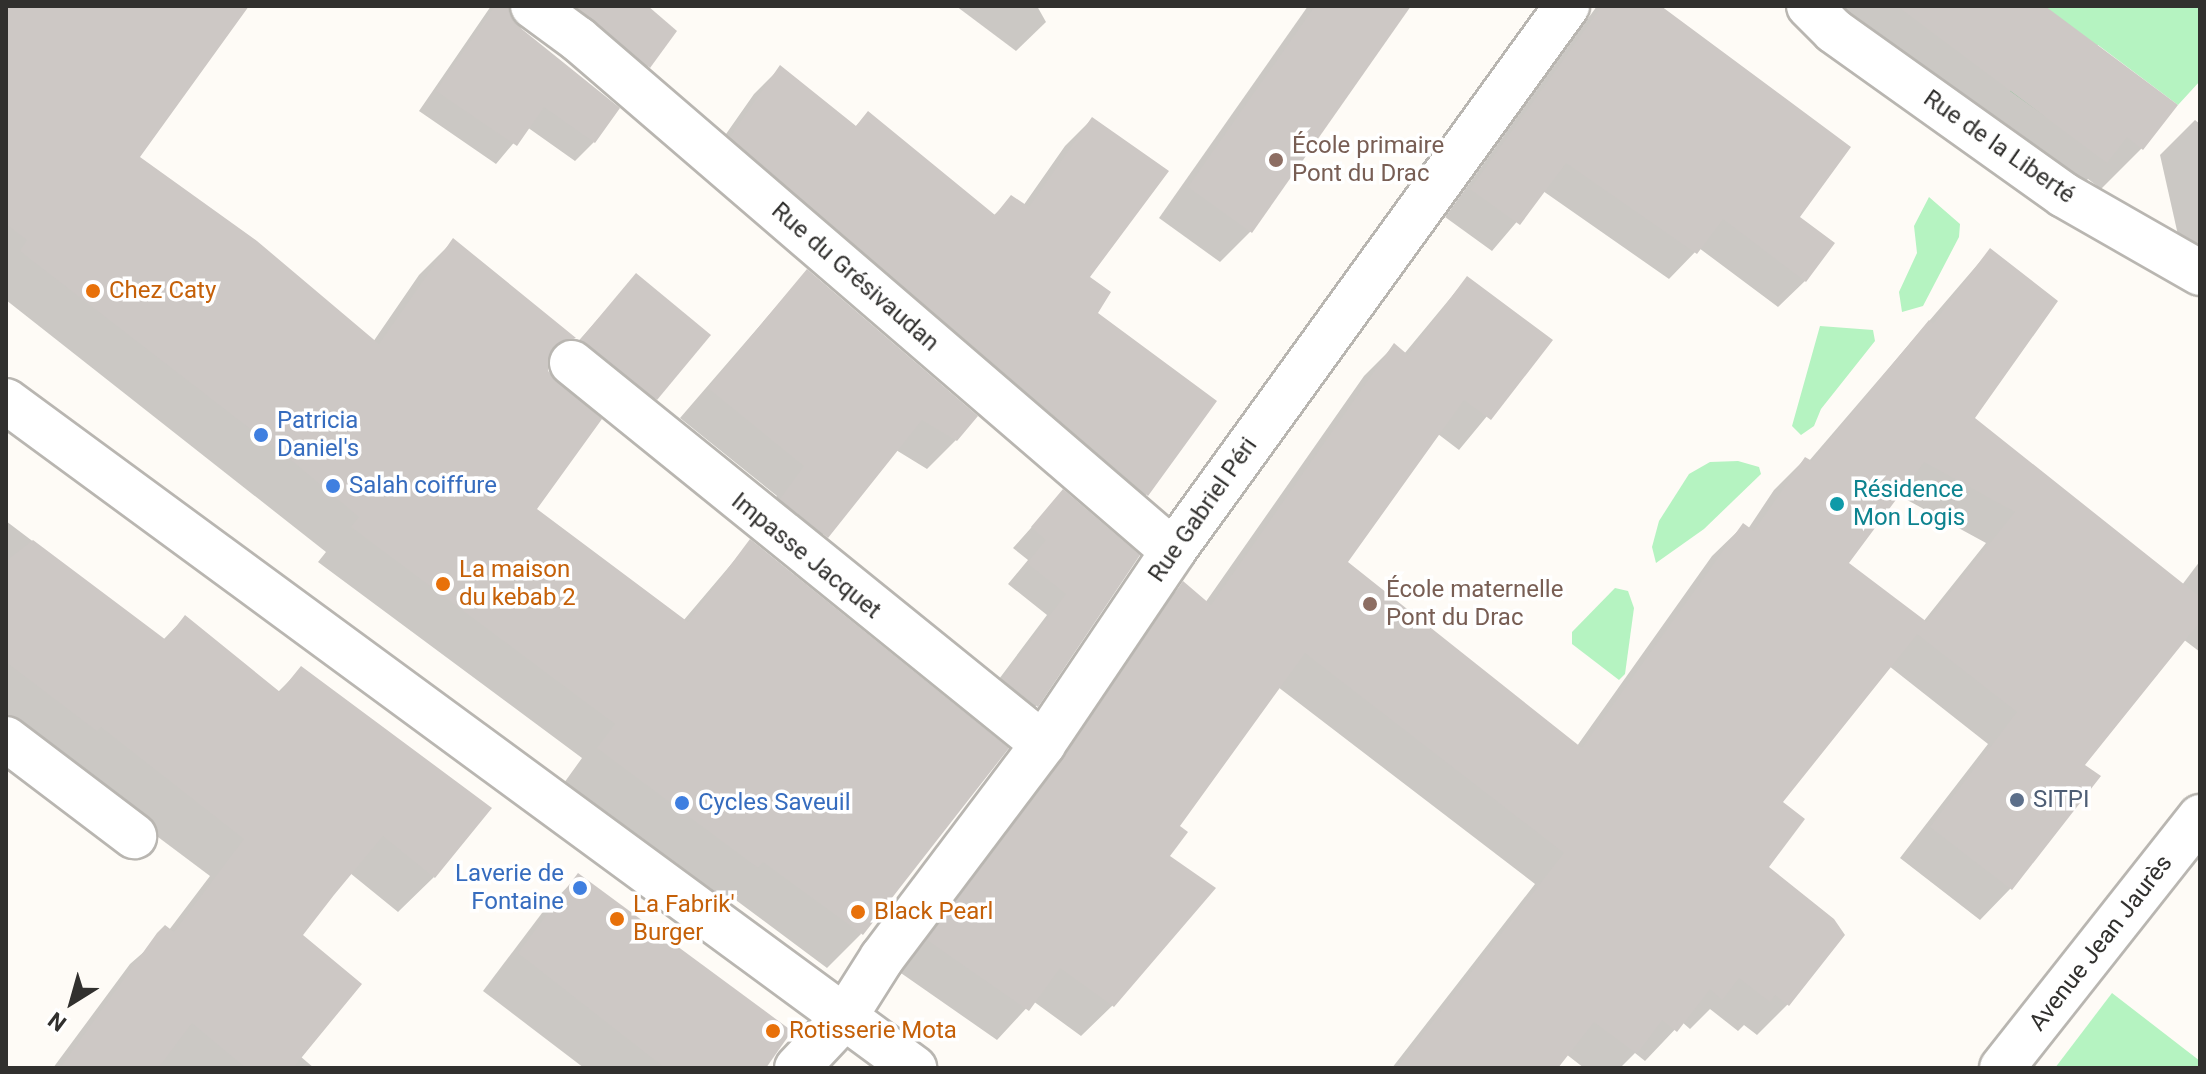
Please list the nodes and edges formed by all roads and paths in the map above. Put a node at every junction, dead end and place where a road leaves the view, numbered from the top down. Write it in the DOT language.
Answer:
graph roads {
  1 [pos="533,6"];
  2 [pos="1567,6"];
  3 [pos="1809,6"];
  4 [pos="2200,273"];
  5 [pos="572,363"];
  6 [pos="6,401"];
  7 [pos="1173,551"];
  8 [pos="6,739"];
  9 [pos="1043,744"];
  10 [pos="2200,817"];
  11 [pos="134,836"];
  12 [pos="844,1018"];
  13 [pos="797,1068"];
  14 [pos="914,1068"];
  15 [pos="2002,1068"];
  1 -- 7 [label="street, Rue du Grésivaudan"];
  2 -- 7 [label="street, Rue Gabriel Péri"];
  3 -- 4 [label="street, Rue de la Liberté"];
  5 -- 9 [label="street, Impasse Jacquet"];
  6 -- 12 [label="street"];
  7 -- 9 [label="street, Rue Gabriel Péri"];
  8 -- 11 [label="street"];
  9 -- 12 [label="street, Rue Gabriel Péri"];
  10 -- 15 [label="street, Avenue Jean Jaurès"];
  12 -- 13 [label="street, Rue Gabriel Péri"];
  12 -- 14 [label="street"];
}
